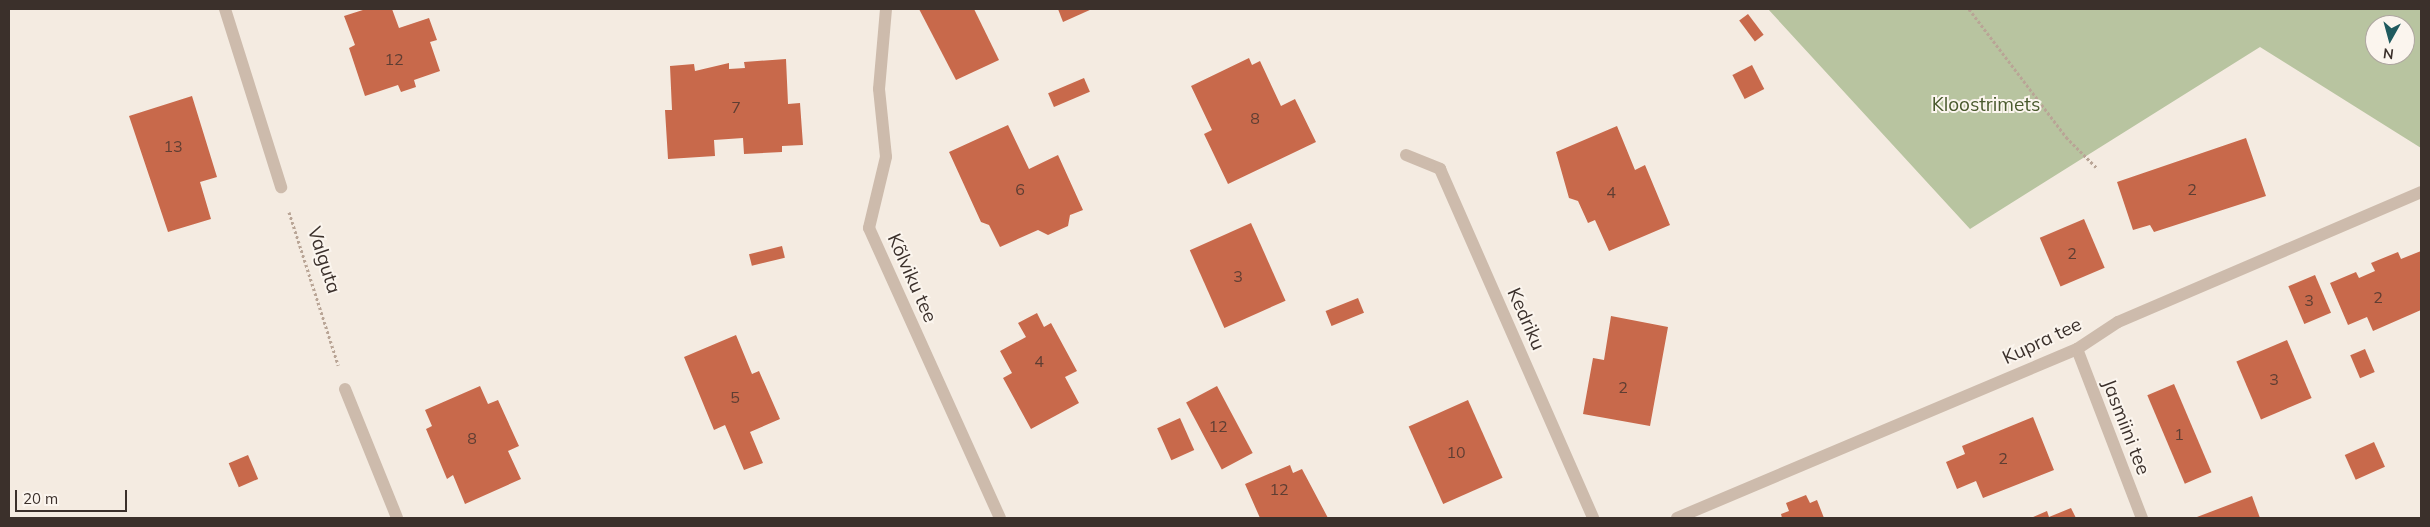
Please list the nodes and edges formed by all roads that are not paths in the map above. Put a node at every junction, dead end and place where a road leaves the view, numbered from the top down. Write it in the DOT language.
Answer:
graph roads {
  1 [pos="225,9"];
  2 [pos="886,9"];
  3 [pos="1406,155"];
  4 [pos="281,187"];
  5 [pos="2421,192"];
  6 [pos="2077,349"];
  7 [pos="345,389"];
  8 [pos="397,518"];
  9 [pos="1000,518"];
  10 [pos="1594,518"];
  11 [pos="1677,518"];
  12 [pos="2142,518"];
  1 -- 4 [label="street"];
  2 -- 9 [label="street, Kõlviku tee"];
  3 -- 10 [label="street, Kedriku"];
  5 -- 6 [label="street, Kupra tee"];
  6 -- 11 [label="street, Kupra tee"];
  6 -- 12 [label="street, Jasmiini tee"];
  7 -- 8 [label="street"];
}
